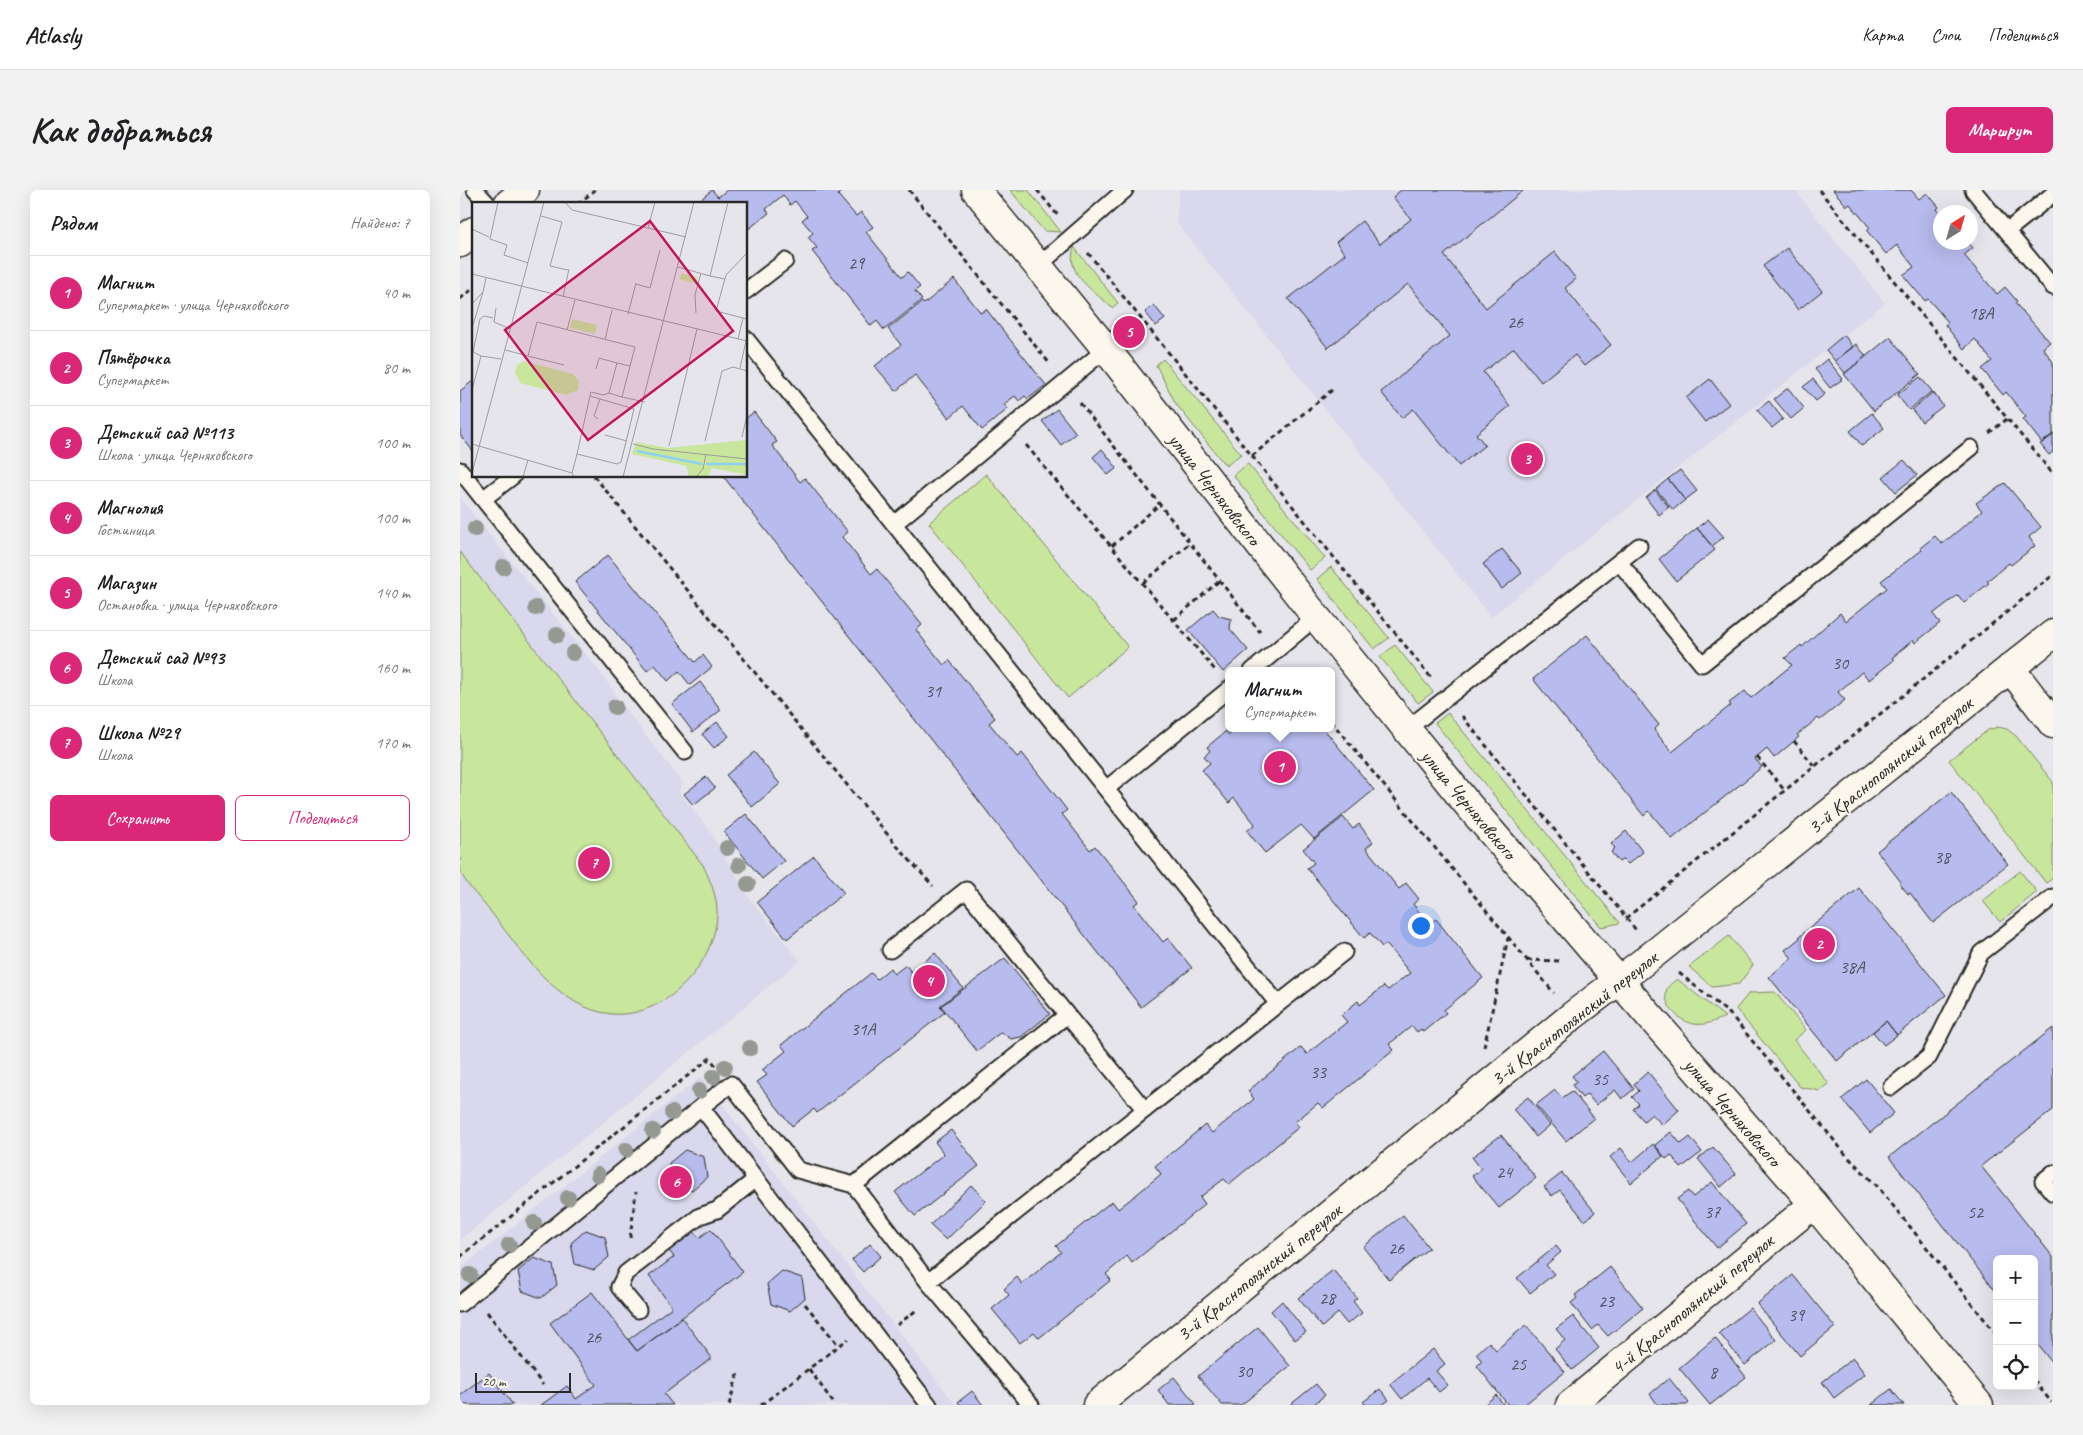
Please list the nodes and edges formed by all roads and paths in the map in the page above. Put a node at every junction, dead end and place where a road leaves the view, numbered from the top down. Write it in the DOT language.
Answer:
graph roads {
  1 [pos="475,190"];
  2 [pos="525,190"];
  3 [pos="595,190"];
  4 [pos="909,190"];
  5 [pos="976,190"];
  6 [pos="1038,190"];
  7 [pos="1125,190"];
  8 [pos="1819,190"];
  9 [pos="1973,190"];
  10 [pos="2053,194"];
  11 [pos="486,202"];
  12 [pos="510,202"];
  13 [pos="580,202"];
  14 [pos="2007,231"];
  15 [pos="472,233"];
  16 [pos="1074,235"];
  17 [pos="460,243"];
  18 [pos="785,261"];
  19 [pos="1038,266"];
  20 [pos="2053,287"];
  21 [pos="472,290"];
  22 [pos="748,290"];
  23 [pos="460,299"];
  24 [pos="748,342"];
  25 [pos="1106,349"];
  26 [pos="1065,383"];
  27 [pos="1332,390"];
  28 [pos="1012,427"];
  29 [pos="1970,448"];
  30 [pos="1252,456"];
  31 [pos="2053,466"];
  32 [pos="460,470"];
  33 [pos="2049,470"];
  34 [pos="2053,474"];
  35 [pos="510,478"];
  36 [pos="596,478"];
  37 [pos="483,499"];
  38 [pos="1160,504"];
  39 [pos="894,524"];
  40 [pos="1190,543"];
  41 [pos="1112,546"];
  42 [pos="1639,546"];
  43 [pos="1619,562"];
  44 [pos="2053,575"];
  45 [pos="1220,581"];
  46 [pos="1143,583"];
  47 [pos="1316,617"];
  48 [pos="1174,620"];
  49 [pos="2053,634"];
  50 [pos="1275,652"];
  51 [pos="1257,667"];
  52 [pos="2010,668"];
  53 [pos="1217,671"];
  54 [pos="1225,692"];
  55 [pos="1447,698"];
  56 [pos="2053,724"];
  57 [pos="1335,726"];
  58 [pos="1407,729"];
  59 [pos="1794,741"];
  60 [pos="685,752"];
  61 [pos="1757,757"];
  62 [pos="1814,767"];
  63 [pos="1106,789"];
  64 [pos="1785,791"];
  65 [pos="2053,897"];
  66 [pos="948,904"];
  67 [pos="1626,918"];
  68 [pos="1508,938"];
  69 [pos="890,950"];
  70 [pos="1344,952"];
  71 [pos="1655,953"];
  72 [pos="1619,981"];
  73 [pos="1278,1004"];
  74 [pos="1067,1015"];
  75 [pos="1572,1016"];
  76 [pos="1482,1056"];
  77 [pos="731,1084"];
  78 [pos="1892,1087"];
  79 [pos="701,1107"];
  80 [pos="1145,1110"];
  81 [pos="640,1157"];
  82 [pos="2053,1173"];
  83 [pos="756,1179"];
  84 [pos="854,1184"];
  85 [pos="2053,1193"];
  86 [pos="1814,1204"];
  87 [pos="460,1257"];
  88 [pos="626,1273"];
  89 [pos="928,1282"];
  90 [pos="473,1293"];
  91 [pos="938,1294"];
  92 [pos="460,1304"];
  93 [pos="805,1304"];
  94 [pos="638,1310"];
  95 [pos="867,1324"];
  96 [pos="1993,1330"];
  97 [pos="879,1339"];
  98 [pos="839,1346"];
  99 [pos="809,1369"];
  100 [pos="738,1373"];
  101 [pos="543,1385"];
  102 [pos="2038,1386"];
  103 [pos="2053,1404"];
  104 [pos="729,1405"];
  105 [pos="762,1405"];
  106 [pos="835,1405"];
  107 [pos="930,1405"];
  108 [pos="1031,1405"];
  109 [pos="1097,1405"];
  110 [pos="1570,1405"];
  111 [pos="1979,1405"];
  1 -- 11 [label="lane"];
  2 -- 12 [label="street"];
  3 -- 13 [label="path"];
  4 -- 26 [label="path"];
  5 -- 19 [label="street, улица Черняховского"];
  6 -- 16 [label="path"];
  7 -- 16 [label="lane"];
  8 -- 33 [label="path"];
  9 -- 14 [label="lane"];
  10 -- 14 [label="lane"];
  14 -- 20 [label="lane"];
  15 -- 17 [label="street"];
  16 -- 19 [label="lane"];
  16 -- 30 [label="path"];
  18 -- 22 [label="lane"];
  19 -- 25 [label="street, улица Черняховского"];
  21 -- 23 [label="path"];
  24 -- 39 [label="lane"];
  25 -- 26 [label="lane"];
  25 -- 47 [label="street, улица Черняховского"];
  26 -- 28 [label="lane"];
  26 -- 38 [label="path"];
  27 -- 30 [label="path"];
  28 -- 39 [label="lane"];
  28 -- 41 [label="path"];
  29 -- 43 [label="lane"];
  30 -- 55 [label="path"];
  31 -- 33 [label="path"];
  32 -- 37 [label="lane"];
  33 -- 34 [label="path"];
  35 -- 37 [label="lane"];
  36 -- 66 [label="path"];
  37 -- 60 [label="lane"];
  38 -- 40 [label="path"];
  38 -- 41 [label="path"];
  39 -- 63 [label="lane"];
  40 -- 45 [label="path"];
  40 -- 46 [label="path"];
  41 -- 46 [label="path"];
  42 -- 43 [label="lane"];
  43 -- 55 [label="lane"];
  44 -- 62 [label="path"];
  45 -- 48 [label="path"];
  45 -- 50 [label="path"];
  46 -- 48 [label="path"];
  47 -- 50 [label="lane"];
  47 -- 58 [label="street, улица Черняховского"];
  48 -- 53 [label="path"];
  49 -- 52 [label="street, 3-й Краснополянский переулок"];
  50 -- 51 [label="lane"];
  52 -- 56 [label="street"];
  52 -- 71 [label="street, 3-й Краснополянский переулок"];
  54 -- 63 [label="lane"];
  55 -- 58 [label="lane"];
  55 -- 67 [label="path"];
  57 -- 68 [label="path"];
  58 -- 72 [label="street, улица Черняховского"];
  59 -- 62 [label="path"];
  61 -- 64 [label="path"];
  62 -- 64 [label="path"];
  63 -- 73 [label="lane"];
  64 -- 67 [label="path"];
  65 -- 78 [label="lane"];
  66 -- 69 [label="lane"];
  66 -- 74 [label="lane"];
  67 -- 71 [label="path"];
  68 -- 75 [label="path"];
  68 -- 76 [label="path"];
  70 -- 73 [label="lane"];
  71 -- 72 [label="street, 3-й Краснополянский переулок"];
  71 -- 96 [label="path"];
  72 -- 75 [label="street, 3-й Краснополянский переулок"];
  72 -- 86 [label="street, улица Черняховского"];
  73 -- 80 [label="lane"];
  74 -- 80 [label="lane"];
  74 -- 84 [label="lane"];
  75 -- 109 [label="street, 3-й Краснополянский переулок"];
  77 -- 79 [label="lane"];
  77 -- 84 [label="lane"];
  77 -- 87 [label="path"];
  79 -- 81 [label="lane"];
  79 -- 83 [label="lane"];
  80 -- 89 [label="lane"];
  81 -- 88 [label="path"];
  81 -- 90 [label="lane"];
  82 -- 85 [label="lane"];
  83 -- 88 [label="lane"];
  83 -- 95 [label="lane"];
  84 -- 89 [label="lane"];
  86 -- 110 [label="street, 4-й Краснополянский переулок"];
  86 -- 111 [label="street, улица Черняховского"];
  88 -- 94 [label="lane"];
  89 -- 91 [label="lane"];
  90 -- 92 [label="lane"];
  90 -- 101 [label="path"];
  91 -- 97 [label="path"];
  91 -- 108 [label="lane"];
  93 -- 98 [label="path"];
  95 -- 97 [label="lane"];
  95 -- 98 [label="path"];
  97 -- 107 [label="lane"];
  98 -- 99 [label="path"];
  99 -- 105 [label="path"];
  99 -- 106 [label="path"];
  100 -- 104 [label="path"];
  102 -- 103 [label="path"];
}
